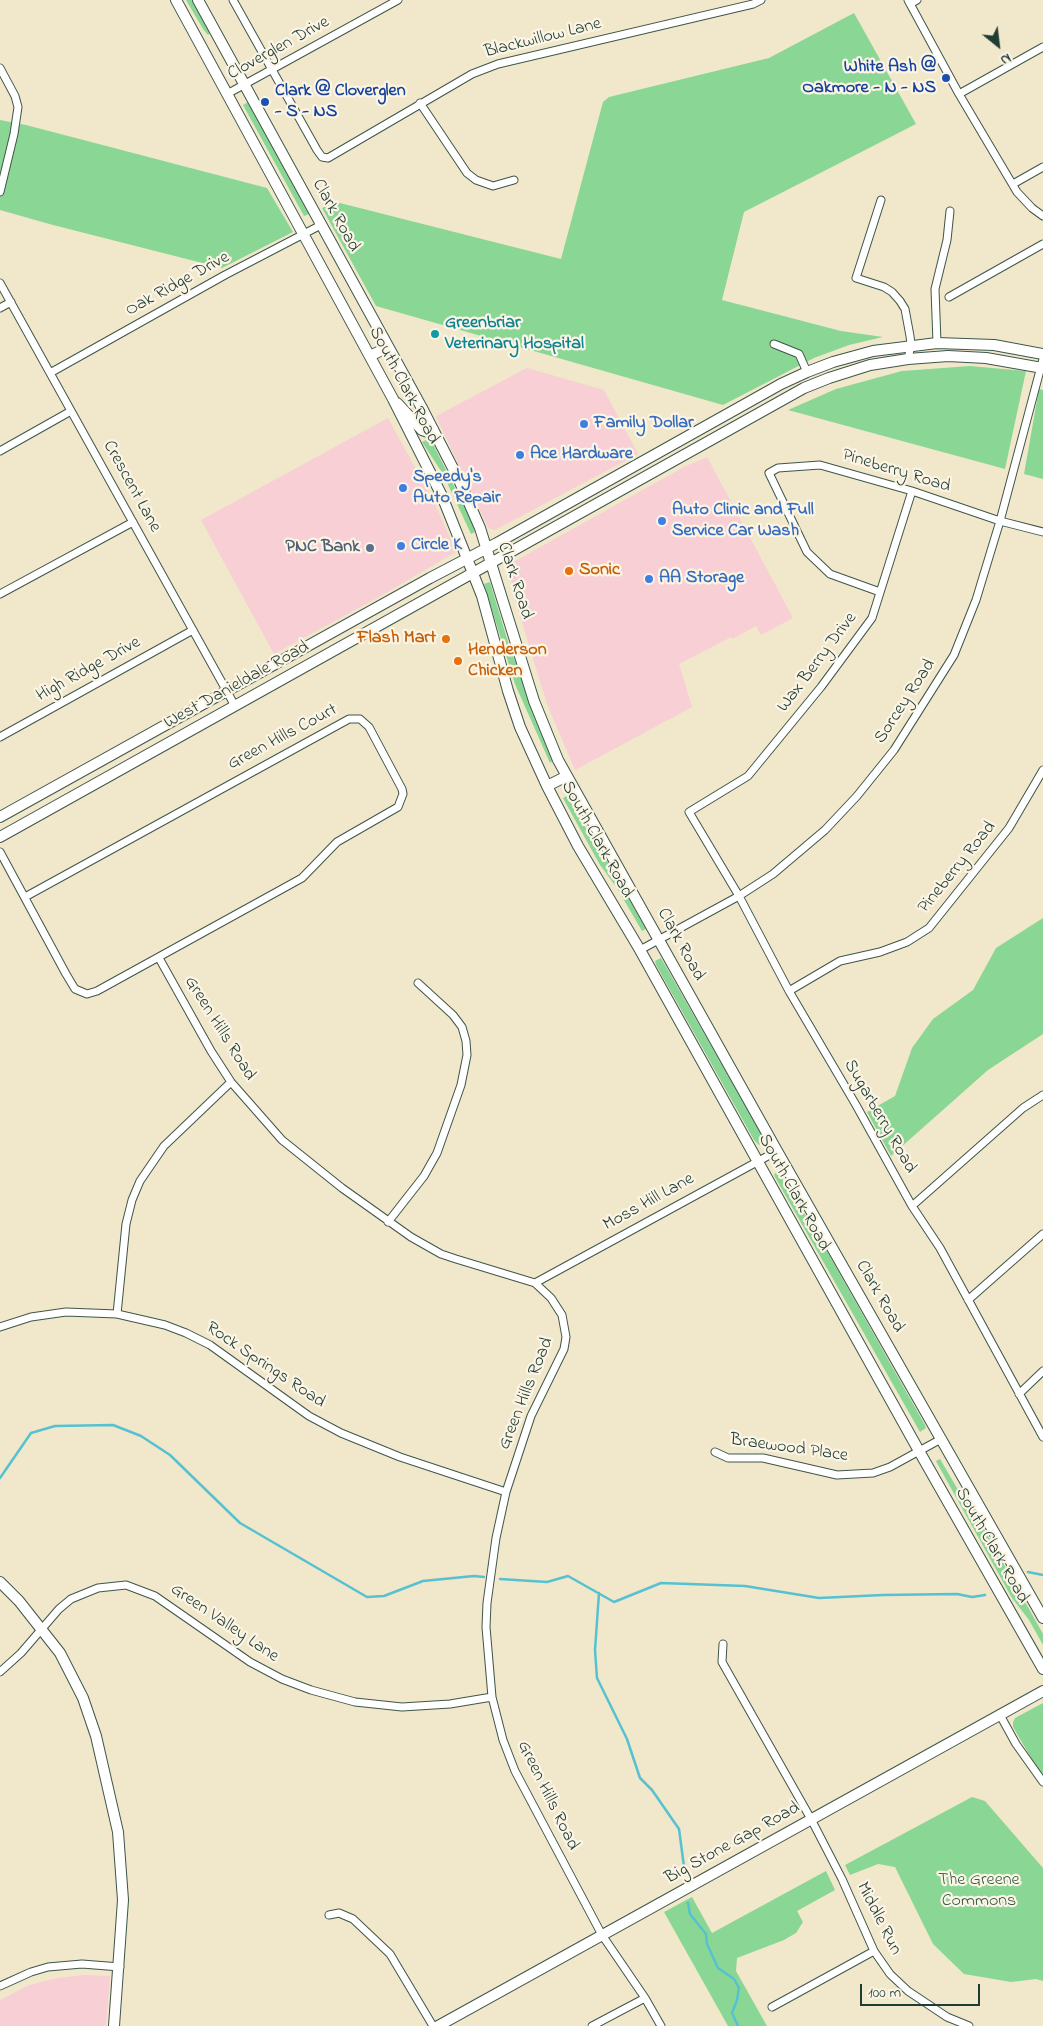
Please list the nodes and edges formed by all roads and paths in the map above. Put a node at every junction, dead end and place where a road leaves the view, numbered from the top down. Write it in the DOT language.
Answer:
graph roads {
  1 [pos="176,0"];
  2 [pos="198,0"];
  3 [pos="233,0"];
  4 [pos="398,0"];
  5 [pos="761,0"];
  6 [pos="912,1"];
  7 [pos="1043,47"];
  8 [pos="0,68"];
  9 [pos="272,71"];
  10 [pos="244,85"];
  11 [pos="227,94"];
  12 [pos="960,94"];
  13 [pos="420,103"];
  14 [pos="1043,167"];
  15 [pos="514,180"];
  16 [pos="1013,184"];
  17 [pos="0,192"];
  18 [pos="881,200"];
  19 [pos="950,211"];
  20 [pos="1043,216"];
  21 [pos="321,225"];
  22 [pos="304,234"];
  23 [pos="1043,244"];
  24 [pos="0,283"];
  25 [pos="949,297"];
  26 [pos="11,302"];
  27 [pos="0,308"];
  28 [pos="937,343"];
  29 [pos="774,344"];
  30 [pos="911,345"];
  31 [pos="388,346"];
  32 [pos="1043,354"];
  33 [pos="370,356"];
  34 [pos="908,359"];
  35 [pos="1042,364"];
  36 [pos="807,372"];
  37 [pos="50,373"];
  38 [pos="393,398"];
  39 [pos="71,411"];
  40 [pos="433,429"];
  41 [pos="672,445"];
  42 [pos="0,451"];
  43 [pos="678,457"];
  44 [pos="912,490"];
  45 [pos="1000,521"];
  46 [pos="132,522"];
  47 [pos="1043,532"];
  48 [pos="486,549"];
  49 [pos="468,558"];
  50 [pos="491,563"];
  51 [pos="473,573"];
  52 [pos="880,592"];
  53 [pos="0,594"];
  54 [pos="350,624"];
  55 [pos="192,630"];
  56 [pos="358,636"];
  57 [pos="277,664"];
  58 [pos="285,677"];
  59 [pos="227,692"];
  60 [pos="235,706"];
  61 [pos="0,736"];
  62 [pos="1043,770"];
  63 [pos="567,776"];
  64 [pos="547,786"];
  65 [pos="689,812"];
  66 [pos="0,817"];
  67 [pos="0,838"];
  68 [pos="0,852"];
  69 [pos="739,896"];
  70 [pos="25,897"];
  71 [pos="659,939"];
  72 [pos="640,950"];
  73 [pos="158,958"];
  74 [pos="418,983"];
  75 [pos="789,991"];
  76 [pos="231,1082"];
  77 [pos="1043,1095"];
  78 [pos="777,1151"];
  79 [pos="757,1162"];
  80 [pos="912,1206"];
  81 [pos="388,1222"];
  82 [pos="1043,1234"];
  83 [pos="535,1283"];
  84 [pos="968,1300"];
  85 [pos="117,1314"];
  86 [pos="0,1327"];
  87 [pos="1043,1372"];
  88 [pos="1019,1394"];
  89 [pos="1043,1436"];
  90 [pos="941,1439"];
  91 [pos="919,1451"];
  92 [pos="715,1452"];
  93 [pos="506,1492"];
  94 [pos="0,1582"];
  95 [pos="1043,1618"];
  96 [pos="41,1628"];
  97 [pos="723,1644"];
  98 [pos="1043,1669"];
  99 [pos="0,1672"];
  100 [pos="1043,1691"];
  101 [pos="492,1697"];
  102 [pos="1000,1715"];
  103 [pos="1043,1782"];
  104 [pos="811,1820"];
  105 [pos="329,1916"];
  106 [pos="602,1935"];
  107 [pos="874,1951"];
  108 [pos="120,1967"];
  109 [pos="0,1986"];
  110 [pos="645,1998"];
  111 [pos="772,2007"];
  112 [pos="114,2026"];
  113 [pos="433,2026"];
  114 [pos="438,2026"];
  115 [pos="592,2026"];
  116 [pos="661,2026"];
  117 [pos="965,2026"];
  1 -- 11 [label="main road, South Clark Road"];
  2 -- 10 [label="main road, Clark Road"];
  3 -- 9 [label="street, Blackwillow Lane"];
  4 -- 9 [label="street, Cloverglen Drive"];
  5 -- 13 [label="street, Blackwillow Lane"];
  6 -- 12 [label="street"];
  7 -- 12 [label="street"];
  8 -- 17 [label="street"];
  9 -- 10 [label="street, Cloverglen Drive"];
  9 -- 13 [label="street, Blackwillow Lane"];
  10 -- 11 [label="street, Cloverglen Drive"];
  10 -- 21 [label="main road, Clark Road"];
  11 -- 22 [label="main road, South Clark Road"];
  12 -- 16 [label="street"];
  13 -- 15 [label="street"];
  14 -- 16 [label="street"];
  16 -- 20 [label="street"];
  18 -- 30 [label="street"];
  19 -- 28 [label="street"];
  21 -- 22 [label="street, Oak Ridge Drive"];
  21 -- 31 [label="main road, Clark Road"];
  22 -- 33 [label="main road, South Clark Road"];
  22 -- 37 [label="street, Oak Ridge Drive"];
  23 -- 25 [label="street"];
  24 -- 26 [label="street, Crescent Lane"];
  26 -- 27 [label="street"];
  26 -- 37 [label="street, Crescent Lane"];
  28 -- 30 [label="main road, West Danieldale Road"];
  28 -- 32 [label="main road, West Danieldale Road"];
  29 -- 36 [label="street"];
  30 -- 34 [label="street"];
  30 -- 36 [label="main road, West Danieldale Road"];
  31 -- 33 [label="main road"];
  31 -- 40 [label="main road, Clark Road"];
  33 -- 38 [label="main road, South Clark Road"];
  34 -- 35 [label="main road, West Danieldale Road"];
  34 -- 43 [label="main road, West Danieldale Road"];
  35 -- 45 [label="street, Sorcey Road"];
  36 -- 41 [label="main road, West Danieldale Road"];
  37 -- 39 [label="street, Crescent Lane"];
  38 -- 40 [label="main road"];
  38 -- 49 [label="main road, South Clark Road"];
  39 -- 42 [label="street"];
  39 -- 46 [label="street, Crescent Lane"];
  40 -- 48 [label="main road, Clark Road"];
  41 -- 43 [label="main road"];
  41 -- 48 [label="main road, West Danieldale Road"];
  43 -- 50 [label="main road, West Danieldale Road"];
  44 -- 45 [label="street, Pineberry Road"];
  44 -- 52 [label="street, Wax Berry Drive"];
  44 -- 52 [label="street, Pineberry Road"];
  45 -- 47 [label="street, Pineberry Road"];
  45 -- 69 [label="street, Sorcey Road"];
  46 -- 53 [label="street"];
  46 -- 55 [label="street, Crescent Lane"];
  48 -- 49 [label="main road, West Danieldale Road"];
  48 -- 50 [label="main road, Clark Road"];
  49 -- 51 [label="main road, South Clark Road"];
  49 -- 54 [label="main road, West Danieldale Road"];
  50 -- 51 [label="main road, West Danieldale Road"];
  50 -- 63 [label="main road, Clark Road"];
  51 -- 56 [label="main road, West Danieldale Road"];
  51 -- 64 [label="main road, South Clark Road"];
  52 -- 65 [label="street, Wax Berry Drive"];
  54 -- 56 [label="main road"];
  54 -- 57 [label="main road, West Danieldale Road"];
  55 -- 59 [label="street, Crescent Lane"];
  55 -- 61 [label="street, High Ridge Drive"];
  56 -- 58 [label="main road, West Danieldale Road"];
  57 -- 58 [label="main road"];
  57 -- 59 [label="main road, West Danieldale Road"];
  58 -- 60 [label="main road, West Danieldale Road"];
  59 -- 60 [label="street, Crescent Lane"];
  59 -- 66 [label="main road, West Danieldale Road"];
  60 -- 67 [label="main road, West Danieldale Road"];
  62 -- 75 [label="street, Pineberry Road"];
  63 -- 64 [label="main road"];
  63 -- 71 [label="main road, Clark Road"];
  64 -- 72 [label="main road, South Clark Road"];
  65 -- 69 [label="street, Sugarberry Road"];
  68 -- 70 [label="street, Green Hills Court"];
  69 -- 71 [label="street, Sorcey Road"];
  69 -- 75 [label="street, Sugarberry Road"];
  70 -- 73 [label="street, Green Hills Court"];
  70 -- 73 [label="street, Green Hills Court"];
  71 -- 72 [label="street, Sorcey Road"];
  71 -- 78 [label="main road, Clark Road"];
  72 -- 79 [label="main road, South Clark Road"];
  73 -- 76 [label="street, Green Hills Road"];
  74 -- 81 [label="street"];
  75 -- 80 [label="street, Sugarberry Road"];
  76 -- 81 [label="street, Green Hills Road"];
  76 -- 85 [label="street"];
  77 -- 80 [label="street"];
  78 -- 79 [label="street, Moss Hill Lane"];
  78 -- 90 [label="main road, Clark Road"];
  79 -- 83 [label="street, Moss Hill Lane"];
  79 -- 91 [label="main road, South Clark Road"];
  80 -- 84 [label="street, Sugarberry Road"];
  81 -- 83 [label="street, Green Hills Road"];
  82 -- 84 [label="street"];
  83 -- 93 [label="street, Green Hills Road"];
  84 -- 88 [label="street, Sugarberry Road"];
  85 -- 86 [label="street, Rock Springs Road"];
  85 -- 93 [label="street, Rock Springs Road"];
  87 -- 88 [label="street"];
  88 -- 89 [label="street, Sugarberry Road"];
  90 -- 91 [label="street, Braewood Place"];
  90 -- 95 [label="main road, Clark Road"];
  91 -- 92 [label="street, Braewood Place"];
  91 -- 98 [label="main road, South Clark Road"];
  93 -- 101 [label="street, Green Hills Road"];
  94 -- 96 [label="main road"];
  96 -- 99 [label="street, Green Valley Lane"];
  96 -- 101 [label="street, Green Valley Lane"];
  96 -- 108 [label="main road"];
  97 -- 104 [label="street, Middle Run"];
  100 -- 102 [label="main road, Big Stone Gap Road"];
  101 -- 106 [label="street, Green Hills Road"];
  102 -- 103 [label="street"];
  102 -- 104 [label="main road, Big Stone Gap Road"];
  104 -- 106 [label="main road, Big Stone Gap Road"];
  104 -- 107 [label="street, Middle Run"];
  105 -- 113 [label="street"];
  106 -- 110 [label="street, Green Hills Road"];
  106 -- 114 [label="main road, Big Stone Gap Road"];
  107 -- 111 [label="street"];
  107 -- 117 [label="street, Middle Run"];
  108 -- 109 [label="street"];
  108 -- 112 [label="main road"];
  110 -- 115 [label="street"];
  110 -- 116 [label="street, Green Hills Road"];
}
